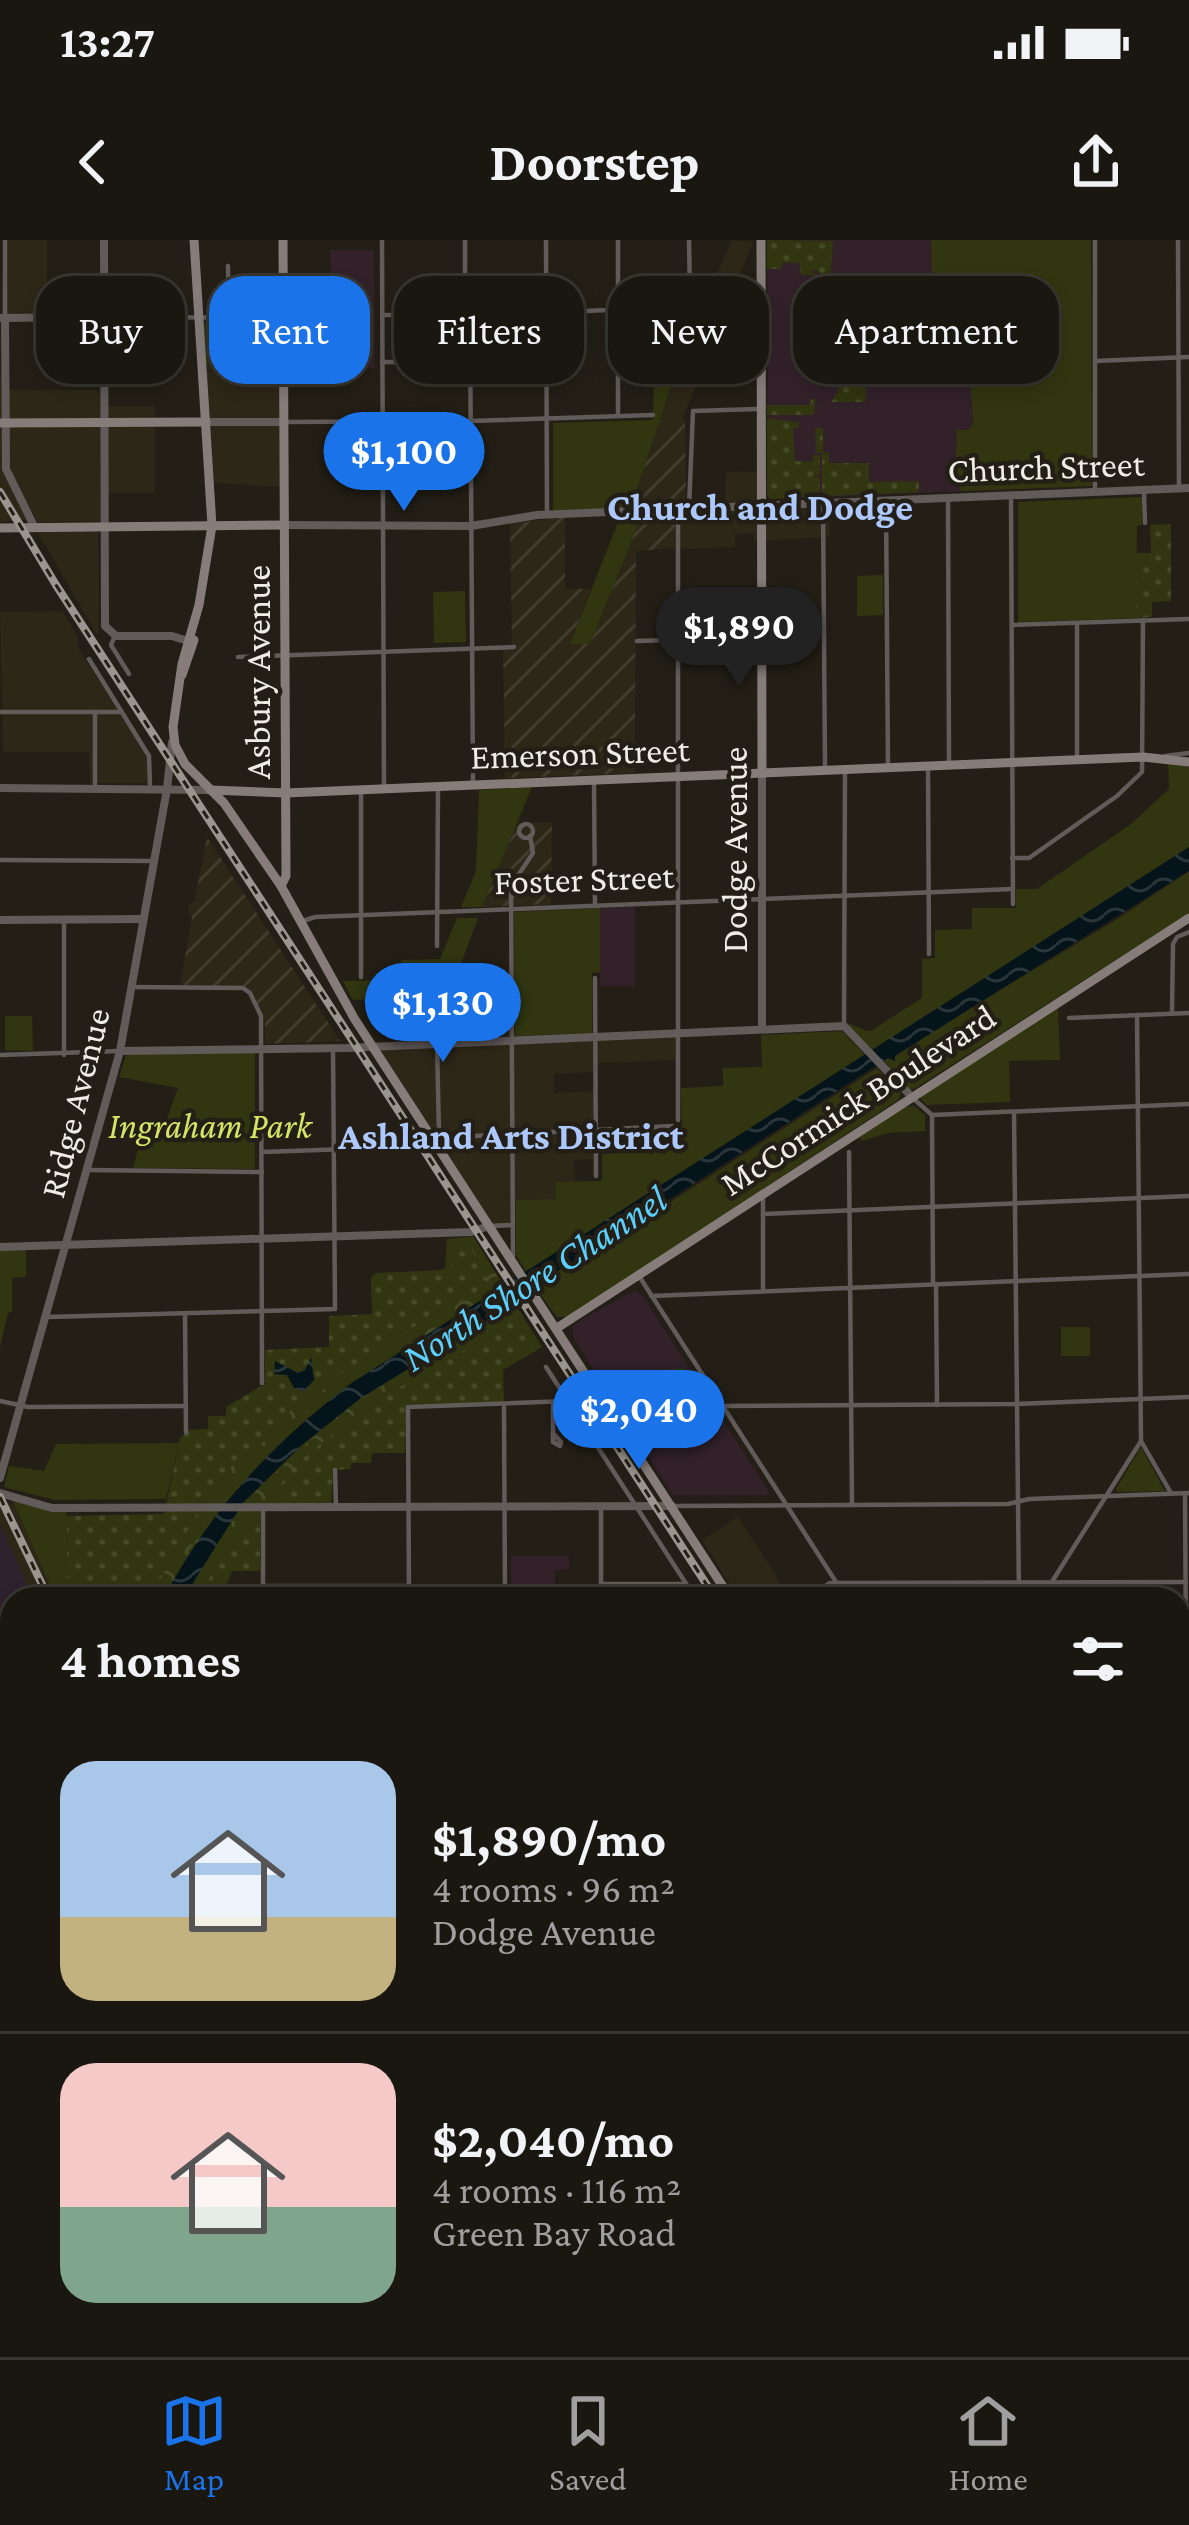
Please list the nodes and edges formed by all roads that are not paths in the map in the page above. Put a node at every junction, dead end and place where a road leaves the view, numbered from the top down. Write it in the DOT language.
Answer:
graph roads {
  1 [pos="5,240"];
  2 [pos="104,240"];
  3 [pos="194,240"];
  4 [pos="283,240"];
  5 [pos="382,240"];
  6 [pos="465,240"];
  7 [pos="546,240"];
  8 [pos="618,240"];
  9 [pos="760,240"];
  10 [pos="1095,240"];
  11 [pos="1178,240"];
  12 [pos="689,244"];
  13 [pos="228,266"];
  14 [pos="104,276"];
  15 [pos="228,276"];
  16 [pos="283,276"];
  17 [pos="466,276"];
  18 [pos="546,276"];
  19 [pos="618,276"];
  20 [pos="688,276"];
  21 [pos="382,315"];
  22 [pos="394,315"];
  23 [pos="185,317"];
  24 [pos="199,317"];
  25 [pos="209,317"];
  26 [pos="3,318"];
  27 [pos="36,318"];
  28 [pos="1189,357"];
  29 [pos="1178,358"];
  30 [pos="1095,361"];
  31 [pos="382,362"];
  32 [pos="394,362"];
  33 [pos="104,384"];
  34 [pos="283,384"];
  35 [pos="470,384"];
  36 [pos="547,384"];
  37 [pos="618,384"];
  38 [pos="760,409"];
  39 [pos="653,415"];
  40 [pos="618,416"];
  41 [pos="547,418"];
  42 [pos="471,421"];
  43 [pos="206,422"];
  44 [pos="283,422"];
  45 [pos="382,422"];
  46 [pos="3,423"];
  47 [pos="104,424"];
  48 [pos="1184,488"];
  49 [pos="1144,490"];
  50 [pos="1095,492"];
  51 [pos="1011,495"];
  52 [pos="949,498"];
  53 [pos="886,500"];
  54 [pos="824,503"];
  55 [pos="760,506"];
  56 [pos="689,508"];
  57 [pos="678,509"];
  58 [pos="548,515"];
  59 [pos="1144,523"];
  60 [pos="37,525"];
  61 [pos="212,526"];
  62 [pos="284,526"];
  63 [pos="383,526"];
  64 [pos="471,526"];
  65 [pos="0,527"];
  66 [pos="104,527"];
  67 [pos="1189,619"];
  68 [pos="1143,620"];
  69 [pos="1077,623"];
  70 [pos="1012,625"];
  71 [pos="114,634"];
  72 [pos="761,637"];
  73 [pos="678,640"];
  74 [pos="637,641"];
  75 [pos="190,646"];
  76 [pos="514,647"];
  77 [pos="472,648"];
  78 [pos="385,652"];
  79 [pos="286,656"];
  80 [pos="238,657"];
  81 [pos="88,659"];
  82 [pos="129,674"];
  83 [pos="0,712"];
  84 [pos="95,712"];
  85 [pos="122,712"];
  86 [pos="172,735"];
  87 [pos="1143,757"];
  88 [pos="1189,758"];
  89 [pos="1077,760"];
  90 [pos="1012,763"];
  91 [pos="950,765"];
  92 [pos="928,766"];
  93 [pos="887,767"];
  94 [pos="845,769"];
  95 [pos="825,770"];
  96 [pos="761,773"];
  97 [pos="678,776"];
  98 [pos="594,780"];
  99 [pos="472,785"];
  100 [pos="438,786"];
  101 [pos="0,788"];
  102 [pos="384,788"];
  103 [pos="95,789"];
  104 [pos="150,789"];
  105 [pos="167,789"];
  106 [pos="210,790"];
  107 [pos="361,790"];
  108 [pos="286,793"];
  109 [pos="530,836"];
  110 [pos="1012,858"];
  111 [pos="0,860"];
  112 [pos="154,861"];
  113 [pos="281,886"];
  114 [pos="1012,889"];
  115 [pos="929,892"];
  116 [pos="845,896"];
  117 [pos="762,899"];
  118 [pos="679,902"];
  119 [pos="1013,904"];
  120 [pos="595,906"];
  121 [pos="511,910"];
  122 [pos="437,912"];
  123 [pos="361,915"];
  124 [pos="1189,918"];
  125 [pos="143,919"];
  126 [pos="0,920"];
  127 [pos="64,920"];
  128 [pos="303,921"];
  129 [pos="1189,932"];
  130 [pos="437,946"];
  131 [pos="929,954"];
  132 [pos="361,977"];
  133 [pos="595,978"];
  134 [pos="131,988"];
  135 [pos="1189,1013"];
  136 [pos="1172,1014"];
  137 [pos="1137,1016"];
  138 [pos="1069,1018"];
  139 [pos="844,1026"];
  140 [pos="762,1029"];
  141 [pos="679,1033"];
  142 [pos="595,1036"];
  143 [pos="512,1040"];
  144 [pos="437,1043"];
  145 [pos="373,1046"];
  146 [pos="339,1047"];
  147 [pos="261,1050"];
  148 [pos="120,1051"];
  149 [pos="64,1054"];
  150 [pos="0,1055"];
  151 [pos="911,1096"];
  152 [pos="1189,1104"];
  153 [pos="1138,1107"];
  154 [pos="1013,1112"];
  155 [pos="932,1115"];
  156 [pos="595,1129"];
  157 [pos="512,1133"];
  158 [pos="436,1137"];
  159 [pos="405,1147"];
  160 [pos="333,1150"];
  161 [pos="262,1152"];
  162 [pos="849,1152"];
  163 [pos="88,1170"];
  164 [pos="262,1172"];
  165 [pos="596,1176"];
  166 [pos="763,1192"];
  167 [pos="1189,1196"];
  168 [pos="1140,1197"];
  169 [pos="1014,1203"];
  170 [pos="932,1207"];
  171 [pos="849,1210"];
  172 [pos="763,1214"];
  173 [pos="513,1225"];
  174 [pos="489,1226"];
  175 [pos="334,1238"];
  176 [pos="262,1240"];
  177 [pos="67,1245"];
  178 [pos="0,1247"];
  179 [pos="515,1266"];
  180 [pos="1189,1274"];
  181 [pos="638,1276"];
  182 [pos="1140,1277"];
  183 [pos="1015,1281"];
  184 [pos="934,1285"];
  185 [pos="850,1288"];
  186 [pos="763,1291"];
  187 [pos="651,1296"];
  188 [pos="262,1312"];
  189 [pos="185,1314"];
  190 [pos="46,1317"];
  191 [pos="557,1328"];
  192 [pos="546,1367"];
  193 [pos="262,1383"];
  194 [pos="1189,1397"];
  195 [pos="1141,1399"];
  196 [pos="0,1401"];
  197 [pos="568,1401"];
  198 [pos="20,1404"];
  199 [pos="1016,1404"];
  200 [pos="504,1405"];
  201 [pos="553,1405"];
  202 [pos="937,1405"];
  203 [pos="186,1406"];
  204 [pos="724,1406"];
  205 [pos="851,1406"];
  206 [pos="186,1432"];
  207 [pos="553,1433"];
  208 [pos="1141,1441"];
  209 [pos="335,1470"];
  210 [pos="0,1478"];
  211 [pos="0,1493"];
  212 [pos="1187,1493"];
  213 [pos="1172,1494"];
  214 [pos="1108,1496"];
  215 [pos="1016,1502"];
  216 [pos="786,1504"];
  217 [pos="852,1504"];
  218 [pos="505,1506"];
  219 [pos="601,1506"];
  220 [pos="637,1506"];
  221 [pos="672,1506"];
  222 [pos="258,1507"];
  223 [pos="336,1507"];
  224 [pos="408,1507"];
  225 [pos="1187,1577"];
  226 [pos="836,1583"];
  227 [pos="1018,1583"];
  228 [pos="1051,1583"];
  229 [pos="601,1584"];
  230 [pos="687,1584"];
  231 [pos="263,1586"];
  232 [pos="408,1586"];
  233 [pos="505,1587"];
  234 [pos="689,1587"];
  235 [pos="723,1587"];
  236 [pos="828,1587"];
  237 [pos="839,1587"];
  238 [pos="1018,1587"];
  239 [pos="1048,1587"];
  1 -- 26 [label="street"];
  2 -- 14 [label="street"];
  3 -- 24 [label="main road"];
  4 -- 16 [label="main road, Asbury Avenue"];
  5 -- 21 [label="street"];
  6 -- 17 [label="street"];
  7 -- 18 [label="street"];
  8 -- 19 [label="street"];
  9 -- 38 [label="main road, Dodge Avenue"];
  10 -- 30 [label="street"];
  11 -- 29 [label="street"];
  12 -- 20 [label="street"];
  13 -- 15 [label="street"];
  21 -- 22 [label="street"];
  21 -- 31 [label="street"];
  23 -- 24 [label="street"];
  24 -- 25 [label="street"];
  24 -- 43 [label="main road"];
  26 -- 27 [label="street"];
  26 -- 46 [label="street"];
  28 -- 29 [label="street"];
  29 -- 30 [label="street"];
  29 -- 48 [label="street"];
  30 -- 50 [label="street"];
  31 -- 32 [label="street"];
  31 -- 45 [label="street"];
  33 -- 47 [label="street"];
  34 -- 44 [label="main road, Asbury Avenue"];
  35 -- 42 [label="street"];
  36 -- 41 [label="street"];
  37 -- 40 [label="street"];
  38 -- 55 [label="main road, Dodge Avenue"];
  38 -- 56 [label="street"];
  39 -- 40 [label="street"];
  40 -- 41 [label="street"];
  41 -- 42 [label="street"];
  41 -- 58 [label="street"];
  42 -- 45 [label="street"];
  42 -- 64 [label="street"];
  43 -- 44 [label="street"];
  43 -- 47 [label="main road"];
  43 -- 61 [label="main road"];
  44 -- 45 [label="street"];
  44 -- 62 [label="main road, Asbury Avenue"];
  45 -- 63 [label="street"];
  46 -- 47 [label="main road"];
  46 -- 60 [label="street"];
  47 -- 66 [label="street"];
  48 -- 49 [label="street, Church Street"];
  49 -- 50 [label="street, Church Street"];
  49 -- 59 [label="street"];
  50 -- 51 [label="street, Church Street"];
  51 -- 52 [label="street, Church Street"];
  51 -- 70 [label="street"];
  52 -- 53 [label="street, Church Street"];
  52 -- 91 [label="street"];
  53 -- 54 [label="street, Church Street"];
  53 -- 93 [label="street"];
  54 -- 55 [label="street, Church Street"];
  54 -- 95 [label="street"];
  55 -- 56 [label="street, Church Street"];
  55 -- 72 [label="main road, Dodge Avenue"];
  56 -- 57 [label="street, Church Street"];
  57 -- 58 [label="street, Church Street"];
  57 -- 73 [label="street"];
  58 -- 64 [label="street, Church Street"];
  60 -- 65 [label="main road, Church Street"];
  60 -- 66 [label="main road, Church Street"];
  61 -- 62 [label="main road, Church Street"];
  61 -- 66 [label="main road, Church Street"];
  61 -- 75 [label="main road"];
  62 -- 63 [label="street, Church Street"];
  62 -- 79 [label="main road, Asbury Avenue"];
  63 -- 64 [label="street, Church Street"];
  63 -- 78 [label="street"];
  64 -- 77 [label="street"];
  66 -- 71 [label="street"];
  67 -- 68 [label="street"];
  68 -- 69 [label="street"];
  68 -- 87 [label="street"];
  69 -- 70 [label="street"];
  69 -- 89 [label="street"];
  70 -- 90 [label="street"];
  71 -- 75 [label="street"];
  71 -- 82 [label="street"];
  72 -- 73 [label="street"];
  72 -- 96 [label="main road, Dodge Avenue"];
  73 -- 74 [label="street"];
  73 -- 97 [label="street"];
  75 -- 86 [label="main road"];
  76 -- 77 [label="street"];
  77 -- 78 [label="street"];
  77 -- 99 [label="street"];
  78 -- 79 [label="street"];
  78 -- 102 [label="street"];
  79 -- 80 [label="street"];
  79 -- 108 [label="main road, Asbury Avenue"];
  81 -- 85 [label="street"];
  83 -- 84 [label="street"];
  84 -- 85 [label="street"];
  84 -- 103 [label="street"];
  85 -- 104 [label="street"];
  86 -- 105 [label="street, Ridge Avenue"];
  86 -- 106 [label="main road"];
  87 -- 88 [label="main road, Emerson Street"];
  87 -- 89 [label="main road, Emerson Street"];
  87 -- 110 [label="street"];
  89 -- 90 [label="main road, Emerson Street"];
  90 -- 91 [label="main road, Emerson Street"];
  90 -- 110 [label="street"];
  91 -- 92 [label="main road, Emerson Street"];
  92 -- 93 [label="main road, Emerson Street"];
  92 -- 115 [label="street"];
  93 -- 94 [label="main road, Emerson Street"];
  94 -- 95 [label="main road, Emerson Street"];
  94 -- 116 [label="street"];
  95 -- 96 [label="main road, Emerson Street"];
  96 -- 97 [label="main road, Emerson Street"];
  96 -- 117 [label="street, Dodge Avenue"];
  97 -- 98 [label="main road, Emerson Street"];
  97 -- 118 [label="street"];
  98 -- 99 [label="main road, Emerson Street"];
  98 -- 120 [label="street"];
  99 -- 100 [label="main road, Emerson Street"];
  100 -- 102 [label="main road, Emerson Street"];
  100 -- 122 [label="street"];
  101 -- 103 [label="street, Emerson Street"];
  102 -- 107 [label="main road, Emerson Street"];
  103 -- 104 [label="street, Emerson Street"];
  104 -- 105 [label="street, Emerson Street"];
  105 -- 106 [label="street, Emerson Street"];
  105 -- 112 [label="street, Ridge Avenue"];
  106 -- 108 [label="main road, Emerson Street"];
  106 -- 113 [label="main road"];
  107 -- 108 [label="main road, Emerson Street"];
  107 -- 123 [label="street"];
  108 -- 113 [label="main road, Asbury Avenue"];
  109 -- 121 [label="street"];
  110 -- 114 [label="street"];
  111 -- 112 [label="street"];
  112 -- 125 [label="street, Ridge Avenue"];
  113 -- 128 [label="main road"];
  114 -- 115 [label="street, Foster Street"];
  114 -- 119 [label="street"];
  115 -- 116 [label="street, Foster Street"];
  115 -- 131 [label="street"];
  116 -- 117 [label="street, Foster Street"];
  116 -- 139 [label="street"];
  117 -- 118 [label="street, Foster Street"];
  117 -- 140 [label="street, Dodge Avenue"];
  118 -- 120 [label="street, Foster Street"];
  118 -- 141 [label="street"];
  120 -- 121 [label="street, Foster Street"];
  121 -- 122 [label="street, Foster Street"];
  121 -- 143 [label="street"];
  122 -- 123 [label="street, Foster Street"];
  122 -- 130 [label="street"];
  123 -- 128 [label="street, Foster Street"];
  123 -- 132 [label="street"];
  124 -- 151 [label="main road, McCormick Boulevard"];
  125 -- 127 [label="street"];
  125 -- 134 [label="street, Ridge Avenue"];
  126 -- 127 [label="street"];
  127 -- 149 [label="street"];
  128 -- 145 [label="main road"];
  129 -- 136 [label="street"];
  133 -- 142 [label="street"];
  134 -- 147 [label="street"];
  134 -- 148 [label="street, Ridge Avenue"];
  135 -- 136 [label="street"];
  136 -- 137 [label="street"];
  137 -- 138 [label="street"];
  137 -- 153 [label="street"];
  139 -- 140 [label="street"];
  139 -- 151 [label="street"];
  140 -- 141 [label="street"];
  141 -- 142 [label="street"];
  141 -- 156 [label="street"];
  142 -- 143 [label="street"];
  142 -- 156 [label="street"];
  143 -- 144 [label="street"];
  143 -- 157 [label="street"];
  144 -- 145 [label="street"];
  144 -- 158 [label="street"];
  145 -- 146 [label="street"];
  145 -- 158 [label="main road"];
  146 -- 147 [label="street"];
  146 -- 160 [label="street"];
  147 -- 148 [label="street"];
  147 -- 161 [label="street"];
  148 -- 149 [label="street"];
  148 -- 163 [label="street, Ridge Avenue"];
  149 -- 150 [label="street"];
  151 -- 155 [label="street"];
  151 -- 166 [label="main road, McCormick Boulevard"];
  152 -- 153 [label="street"];
  153 -- 154 [label="street"];
  153 -- 168 [label="street"];
  154 -- 155 [label="street"];
  154 -- 169 [label="street"];
  155 -- 170 [label="street"];
  156 -- 157 [label="street"];
  156 -- 165 [label="street"];
  157 -- 158 [label="street"];
  157 -- 173 [label="street"];
  158 -- 174 [label="main road"];
  159 -- 160 [label="street"];
  160 -- 161 [label="street"];
  160 -- 175 [label="street"];
  161 -- 164 [label="street"];
  162 -- 171 [label="street"];
  163 -- 164 [label="street"];
  163 -- 177 [label="street, Ridge Avenue"];
  164 -- 176 [label="street"];
  166 -- 172 [label="street"];
  166 -- 181 [label="main road, McCormick Boulevard"];
  167 -- 168 [label="street"];
  168 -- 169 [label="street"];
  168 -- 182 [label="street"];
  169 -- 170 [label="street"];
  169 -- 183 [label="street"];
  170 -- 171 [label="street"];
  170 -- 184 [label="street"];
  171 -- 172 [label="street"];
  171 -- 185 [label="street"];
  172 -- 186 [label="street"];
  173 -- 174 [label="street"];
  173 -- 179 [label="street"];
  174 -- 175 [label="street"];
  174 -- 179 [label="main road"];
  175 -- 176 [label="street"];
  175 -- 188 [label="street"];
  176 -- 177 [label="street"];
  176 -- 188 [label="street"];
  177 -- 178 [label="street"];
  177 -- 190 [label="street, Ridge Avenue"];
  179 -- 191 [label="main road"];
  180 -- 182 [label="street"];
  181 -- 187 [label="street"];
  181 -- 191 [label="main road, McCormick Boulevard"];
  182 -- 183 [label="street"];
  182 -- 195 [label="street"];
  183 -- 184 [label="street"];
  183 -- 199 [label="street"];
  184 -- 185 [label="street"];
  184 -- 202 [label="street"];
  185 -- 186 [label="street"];
  185 -- 205 [label="street"];
  186 -- 187 [label="street"];
  187 -- 204 [label="street"];
  188 -- 189 [label="street"];
  188 -- 193 [label="street"];
  189 -- 190 [label="street"];
  189 -- 203 [label="street"];
  190 -- 198 [label="street, Ridge Avenue"];
  191 -- 221 [label="main road"];
  192 -- 197 [label="street"];
  194 -- 195 [label="street"];
  195 -- 199 [label="street"];
  195 -- 208 [label="street"];
  196 -- 198 [label="street"];
  197 -- 201 [label="street"];
  197 -- 220 [label="street"];
  198 -- 203 [label="street"];
  198 -- 210 [label="street, Ridge Avenue"];
  199 -- 202 [label="street"];
  199 -- 215 [label="street"];
  200 -- 201 [label="street"];
  200 -- 218 [label="street"];
  200 -- 224 [label="street"];
  201 -- 207 [label="street"];
  202 -- 205 [label="street"];
  203 -- 206 [label="street"];
  204 -- 205 [label="street"];
  204 -- 216 [label="street"];
  205 -- 217 [label="street"];
  208 -- 213 [label="street"];
  208 -- 214 [label="street"];
  209 -- 223 [label="street"];
  211 -- 222 [label="street"];
  212 -- 213 [label="street"];
  212 -- 225 [label="street"];
  213 -- 214 [label="street"];
  214 -- 215 [label="street"];
  214 -- 228 [label="street"];
  215 -- 217 [label="street"];
  215 -- 227 [label="street"];
  216 -- 217 [label="street"];
  216 -- 221 [label="street"];
  216 -- 226 [label="street"];
  218 -- 219 [label="street"];
  218 -- 224 [label="street"];
  218 -- 233 [label="street"];
  219 -- 220 [label="street"];
  219 -- 229 [label="street"];
  220 -- 221 [label="street"];
  220 -- 230 [label="street"];
  221 -- 235 [label="main road"];
  222 -- 223 [label="street"];
  222 -- 231 [label="street"];
  223 -- 224 [label="street"];
  224 -- 232 [label="street"];
  225 -- 228 [label="street"];
  226 -- 227 [label="street"];
  226 -- 236 [label="street"];
  226 -- 237 [label="street"];
  227 -- 228 [label="street"];
  227 -- 238 [label="street"];
  228 -- 239 [label="street"];
  229 -- 230 [label="street"];
  230 -- 234 [label="street"];
  231 -- 232 [label="street"];
}
